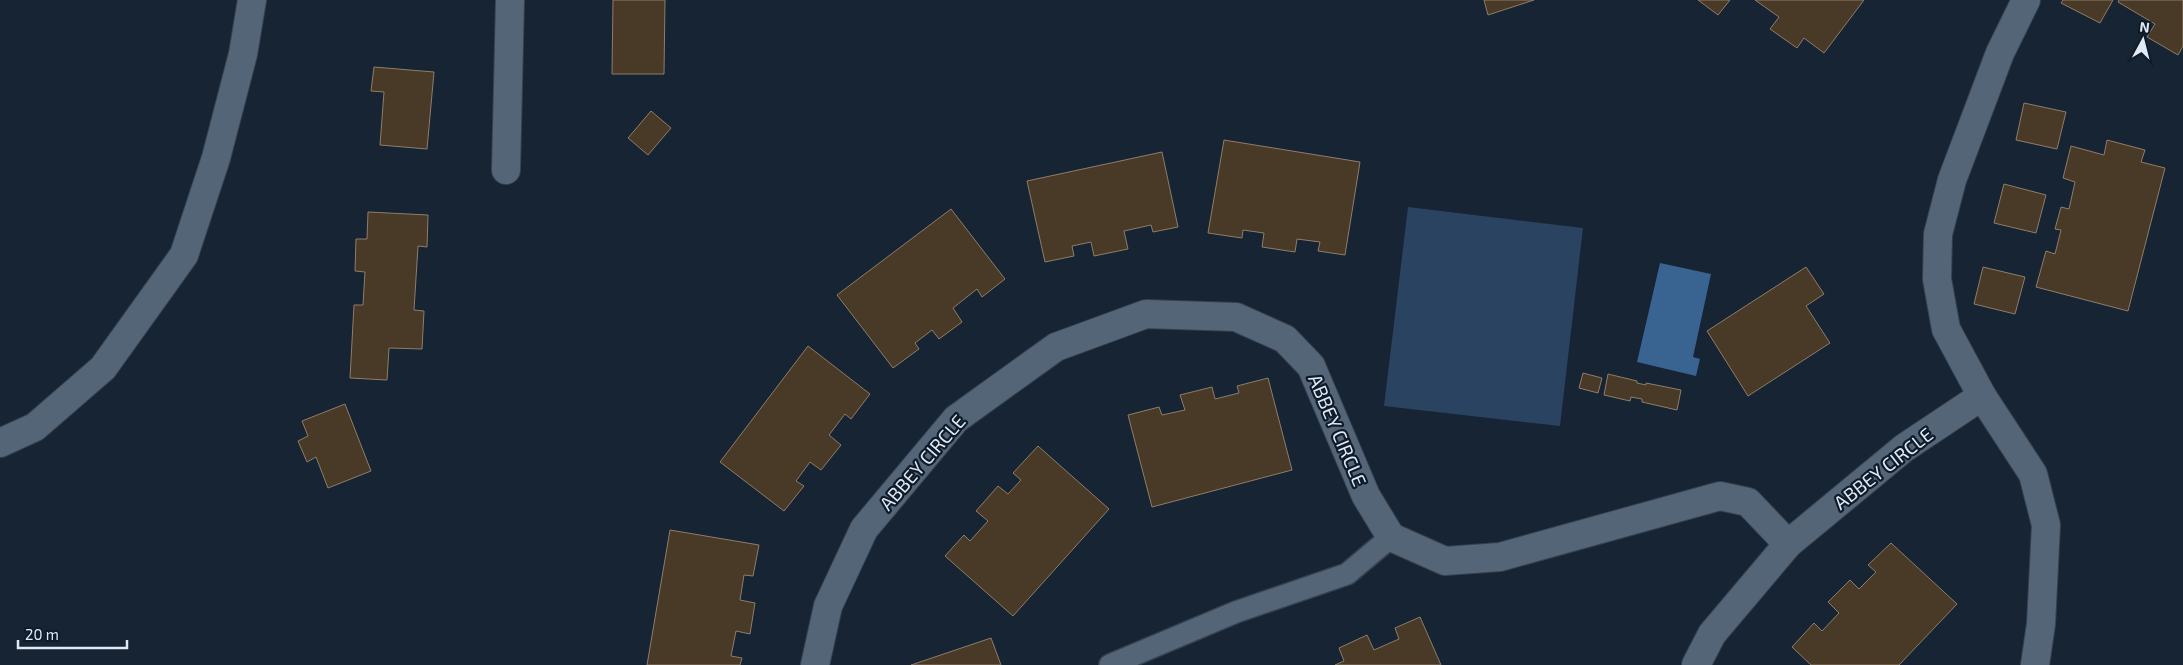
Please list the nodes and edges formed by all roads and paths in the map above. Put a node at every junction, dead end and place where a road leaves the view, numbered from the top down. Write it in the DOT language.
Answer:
graph roads {
  1 [pos="252,0"];
  2 [pos="510,0"];
  3 [pos="2026,0"];
  4 [pos="506,170"];
  5 [pos="1982,396"];
  6 [pos="0,443"];
  7 [pos="1391,537"];
  8 [pos="1788,544"];
  9 [pos="815,665"];
  10 [pos="1110,665"];
  11 [pos="1696,665"];
  12 [pos="2035,665"];
  1 -- 6 [label="street"];
  2 -- 4 [label="street"];
  3 -- 5 [label="street"];
  5 -- 8 [label="street, ABBEY CIRCLE"];
  5 -- 12 [label="street"];
  7 -- 8 [label="street"];
  7 -- 9 [label="street, ABBEY CIRCLE"];
  7 -- 10 [label="lane"];
  8 -- 11 [label="street, ABBEY CIRCLE"];
}
